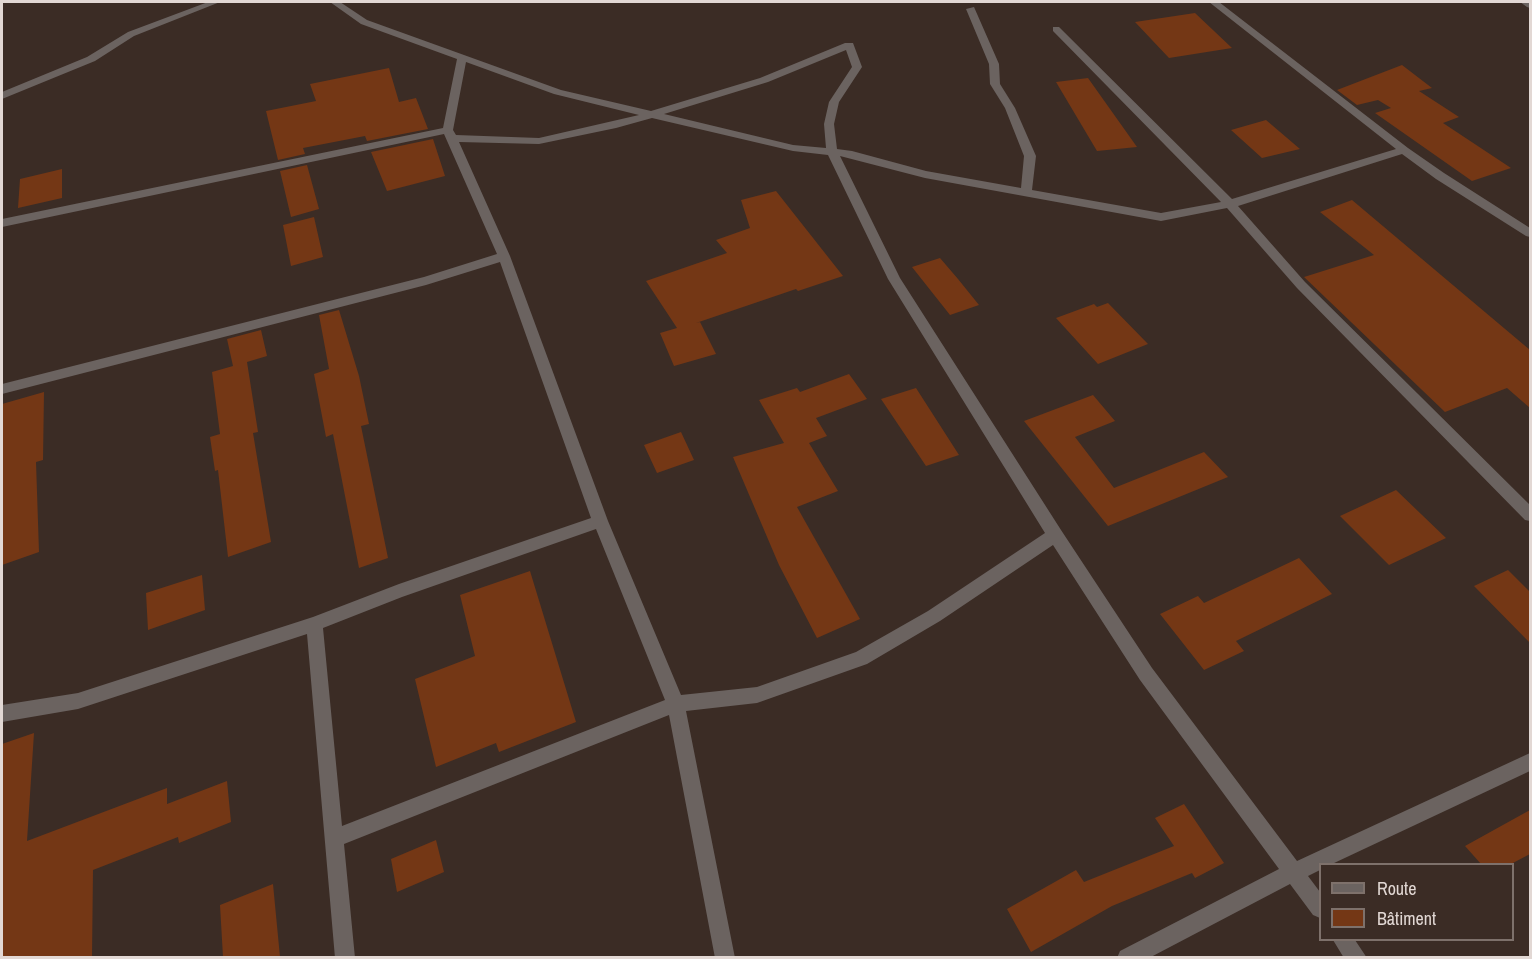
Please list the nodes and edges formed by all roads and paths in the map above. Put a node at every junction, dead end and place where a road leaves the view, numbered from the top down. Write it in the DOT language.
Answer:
graph roads {
  1 [pos="215,2"];
  2 [pos="334,2"];
  3 [pos="1214,2"];
  4 [pos="1525,2"];
  5 [pos="1530,5"];
  6 [pos="971,9"];
  7 [pos="1056,29"];
  8 [pos="462,58"];
  9 [pos="2,96"];
  10 [pos="651,116"];
  11 [pos="449,134"];
  12 [pos="1404,150"];
  13 [pos="832,151"];
  14 [pos="1026,191"];
  15 [pos="1230,204"];
  16 [pos="2,223"];
  17 [pos="1530,232"];
  18 [pos="504,256"];
  19 [pos="2,389"];
  20 [pos="1530,515"];
  21 [pos="600,520"];
  22 [pos="1055,535"];
  23 [pos="314,624"];
  24 [pos="676,704"];
  25 [pos="2,714"];
  26 [pos="1530,762"];
  27 [pos="333,839"];
  28 [pos="1294,872"];
  29 [pos="1319,907"];
  30 [pos="1345,941"];
  31 [pos="345,957"];
  32 [pos="725,957"];
  33 [pos="1127,957"];
  34 [pos="1357,957"];
  1 -- 9 [label="street"];
  2 -- 8 [label="street"];
  3 -- 12 [label="street"];
  4 -- 5 [label="street"];
  6 -- 14 [label="street"];
  7 -- 15 [label="street"];
  8 -- 10 [label="street"];
  8 -- 11 [label="street"];
  10 -- 11 [label="street"];
  10 -- 13 [label="street"];
  10 -- 13 [label="street"];
  11 -- 16 [label="street"];
  11 -- 18 [label="street"];
  12 -- 15 [label="street"];
  12 -- 17 [label="street"];
  13 -- 14 [label="street"];
  13 -- 22 [label="street"];
  14 -- 15 [label="street"];
  15 -- 20 [label="street"];
  18 -- 19 [label="street"];
  18 -- 21 [label="street"];
  21 -- 23 [label="street"];
  21 -- 24 [label="street"];
  22 -- 24 [label="street"];
  22 -- 28 [label="street"];
  23 -- 25 [label="street"];
  23 -- 27 [label="street"];
  24 -- 27 [label="street"];
  24 -- 32 [label="street"];
  26 -- 28 [label="street"];
  27 -- 31 [label="street"];
  28 -- 29 [label="street"];
  28 -- 33 [label="street"];
  30 -- 34 [label="street"];
}
